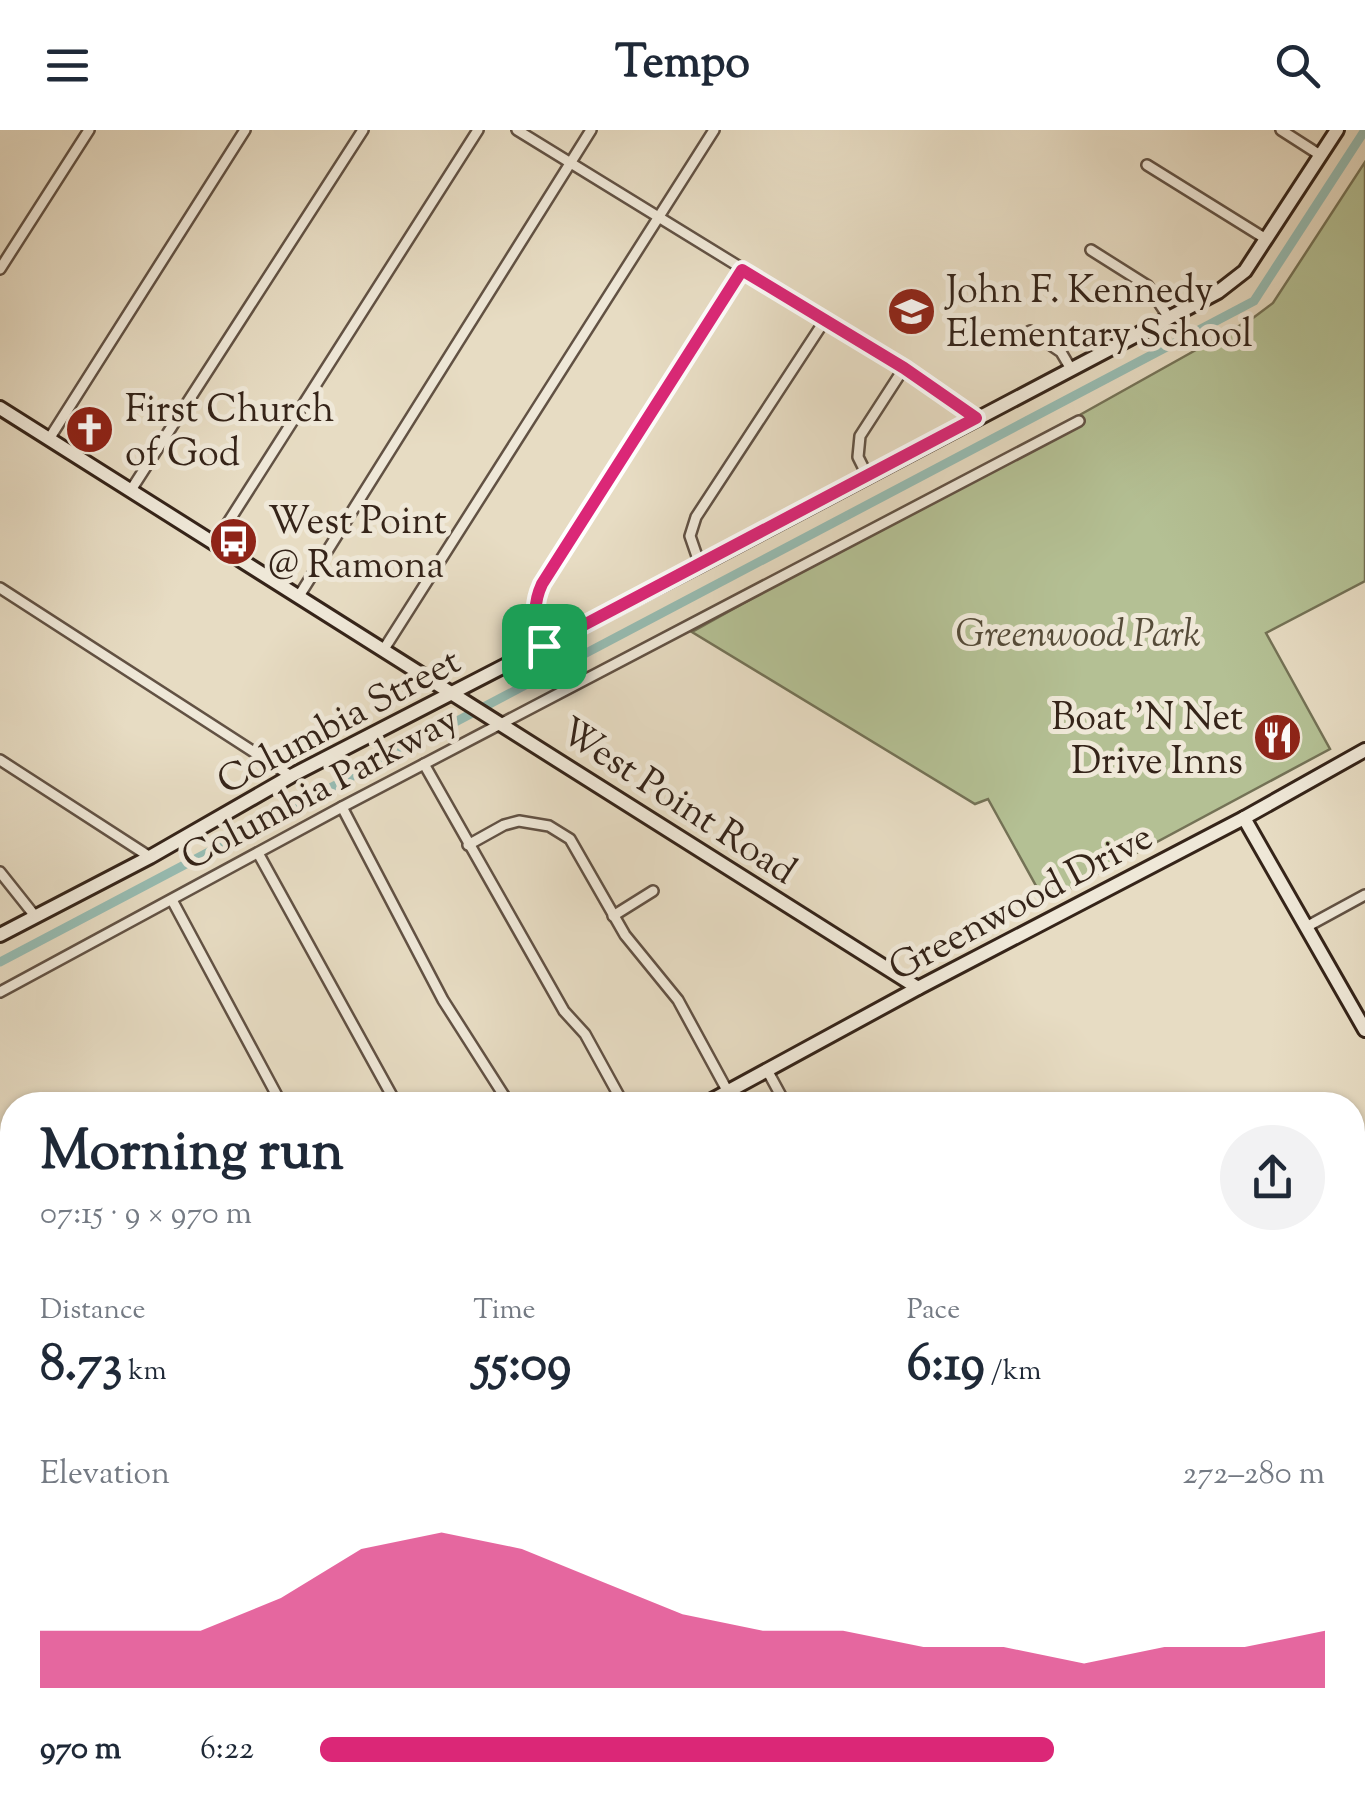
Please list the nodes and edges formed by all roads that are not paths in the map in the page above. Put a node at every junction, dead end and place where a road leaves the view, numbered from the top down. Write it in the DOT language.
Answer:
graph roads {
  1 [pos="90,130"];
  2 [pos="245,130"];
  3 [pos="363,130"];
  4 [pos="478,130"];
  5 [pos="517,130"];
  6 [pos="591,130"];
  7 [pos="714,130"];
  8 [pos="1280,130"];
  9 [pos="1337,130"];
  10 [pos="1320,155"];
  11 [pos="570,164"];
  12 [pos="1147,165"];
  13 [pos="658,218"];
  14 [pos="1266,239"];
  15 [pos="1091,250"];
  16 [pos="0,268"];
  17 [pos="742,270"];
  18 [pos="1169,318"];
  19 [pos="825,320"];
  20 [pos="1030,331"];
  21 [pos="904,368"];
  22 [pos="1070,370"];
  23 [pos="0,408"];
  24 [pos="976,418"];
  25 [pos="1078,421"];
  26 [pos="50,439"];
  27 [pos="868,477"];
  28 [pos="131,490"];
  29 [pos="214,543"];
  30 [pos="700,565"];
  31 [pos="0,588"];
  32 [pos="299,596"];
  33 [pos="544,646"];
  34 [pos="384,649"];
  35 [pos="457,695"];
  36 [pos="498,720"];
  37 [pos="1365,750"];
  38 [pos="0,760"];
  39 [pos="424,764"];
  40 [pos="291,776"];
  41 [pos="342,807"];
  42 [pos="1244,818"];
  43 [pos="468,845"];
  44 [pos="258,853"];
  45 [pos="150,856"];
  46 [pos="0,872"];
  47 [pos="653,891"];
  48 [pos="1365,895"];
  49 [pos="172,900"];
  50 [pos="34,916"];
  51 [pos="613,916"];
  52 [pos="1308,926"];
  53 [pos="0,935"];
  54 [pos="918,988"];
  55 [pos="0,992"];
  56 [pos="1365,1030"];
  57 [pos="767,1070"];
  58 [pos="275,1092"];
  59 [pos="389,1092"];
  60 [pos="502,1092"];
  61 [pos="617,1092"];
  62 [pos="728,1092"];
  63 [pos="779,1092"];
  1 -- 16 [label="street"];
  2 -- 26 [label="street"];
  3 -- 28 [label="street"];
  4 -- 29 [label="street"];
  5 -- 11 [label="street"];
  6 -- 11 [label="street"];
  7 -- 13 [label="street"];
  8 -- 10 [label="street"];
  9 -- 10 [label="street, Columbia Street"];
  10 -- 14 [label="street, Columbia Street"];
  11 -- 13 [label="street"];
  11 -- 32 [label="street"];
  12 -- 14 [label="street"];
  13 -- 17 [label="street"];
  13 -- 34 [label="street"];
  14 -- 18 [label="street, Columbia Street"];
  15 -- 18 [label="street"];
  17 -- 19 [label="street"];
  17 -- 33 [label="street"];
  18 -- 22 [label="street, Columbia Street"];
  19 -- 21 [label="street"];
  19 -- 30 [label="street"];
  20 -- 22 [label="street"];
  21 -- 24 [label="street"];
  21 -- 27 [label="street"];
  22 -- 24 [label="street, Columbia Street"];
  23 -- 26 [label="street, West Point Road"];
  24 -- 27 [label="street, Columbia Street"];
  25 -- 36 [label="street, Columbia Parkway"];
  26 -- 28 [label="street, West Point Road"];
  27 -- 30 [label="street, Columbia Street"];
  28 -- 29 [label="street, West Point Road"];
  29 -- 32 [label="street, West Point Road"];
  30 -- 33 [label="street, Columbia Street"];
  31 -- 40 [label="street"];
  32 -- 34 [label="street, West Point Road"];
  33 -- 35 [label="street, Columbia Street"];
  34 -- 35 [label="street, West Point Road"];
  35 -- 36 [label="street, West Point Road"];
  35 -- 40 [label="street, Columbia Street"];
  36 -- 39 [label="street, Columbia Parkway"];
  36 -- 54 [label="street, West Point Road"];
  37 -- 42 [label="street, Greenwood Drive"];
  38 -- 45 [label="street"];
  39 -- 41 [label="street, Columbia Parkway"];
  39 -- 43 [label="street"];
  40 -- 45 [label="street, Columbia Street"];
  41 -- 44 [label="street, Columbia Parkway"];
  41 -- 60 [label="street"];
  42 -- 52 [label="street"];
  42 -- 54 [label="street, Greenwood Drive"];
  43 -- 51 [label="street"];
  43 -- 61 [label="street"];
  44 -- 49 [label="street, Columbia Parkway"];
  44 -- 59 [label="street"];
  45 -- 50 [label="street, Columbia Street"];
  46 -- 50 [label="street"];
  47 -- 51 [label="street"];
  48 -- 52 [label="street"];
  49 -- 55 [label="street, Columbia Parkway"];
  49 -- 58 [label="street"];
  50 -- 53 [label="street, Columbia Street"];
  51 -- 62 [label="street"];
  52 -- 56 [label="street"];
  54 -- 57 [label="street, Greenwood Drive"];
  57 -- 62 [label="street, Greenwood Drive"];
  57 -- 63 [label="street"];
}
